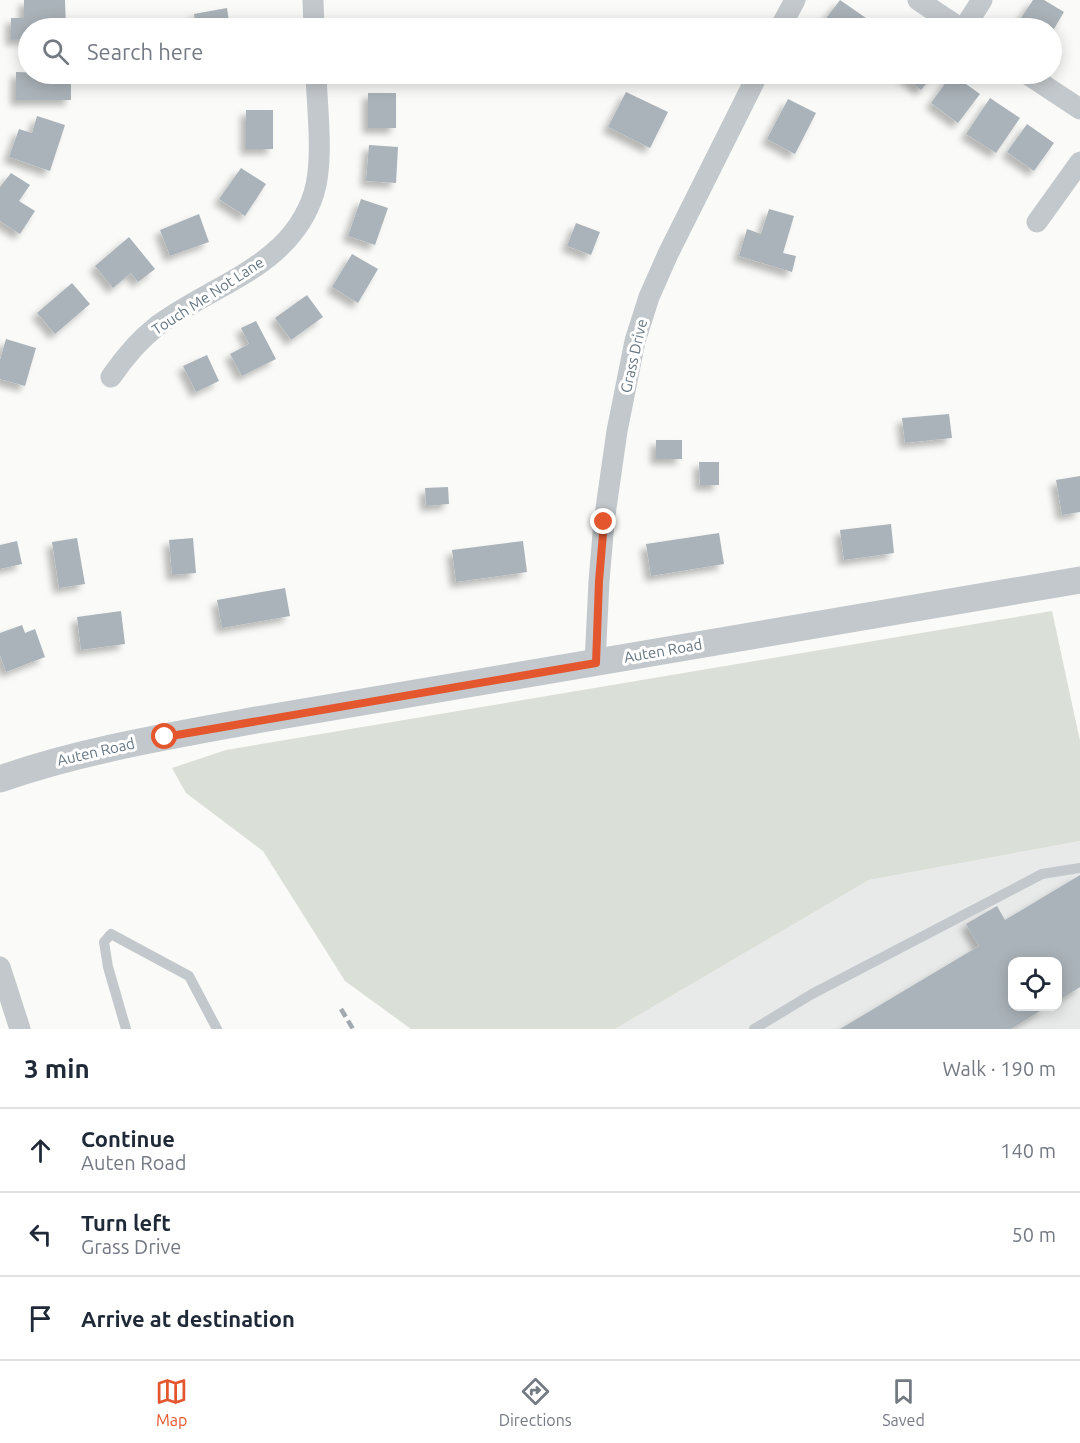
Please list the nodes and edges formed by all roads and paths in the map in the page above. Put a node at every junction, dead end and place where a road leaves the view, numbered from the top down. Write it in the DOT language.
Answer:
graph roads {
  1 [pos="313,0"];
  2 [pos="795,0"];
  3 [pos="918,0"];
  4 [pos="982,0"];
  5 [pos="314,18"];
  6 [pos="785,18"];
  7 [pos="946,18"];
  8 [pos="969,18"];
  9 [pos="316,84"];
  10 [pos="753,84"];
  11 [pos="1042,84"];
  12 [pos="1080,109"];
  13 [pos="1080,162"];
  14 [pos="1037,222"];
  15 [pos="111,377"];
  16 [pos="1080,580"];
  17 [pos="596,663"];
  18 [pos="0,779"];
  19 [pos="1080,868"];
  20 [pos="0,967"];
  21 [pos="20,1029"];
  22 [pos="126,1029"];
  23 [pos="218,1029"];
  24 [pos="754,1029"];
  1 -- 5 [label="street"];
  2 -- 6 [label="street"];
  3 -- 7 [label="street"];
  4 -- 8 [label="street"];
  9 -- 15 [label="street, Touch Me Not Lane"];
  10 -- 17 [label="street, Grass Drive"];
  11 -- 12 [label="street"];
  13 -- 14 [label="street"];
  16 -- 17 [label="street, Auten Road"];
  17 -- 18 [label="street, Auten Road"];
  19 -- 24 [label="lane"];
  20 -- 21 [label="street"];
  22 -- 23 [label="lane"];
}
